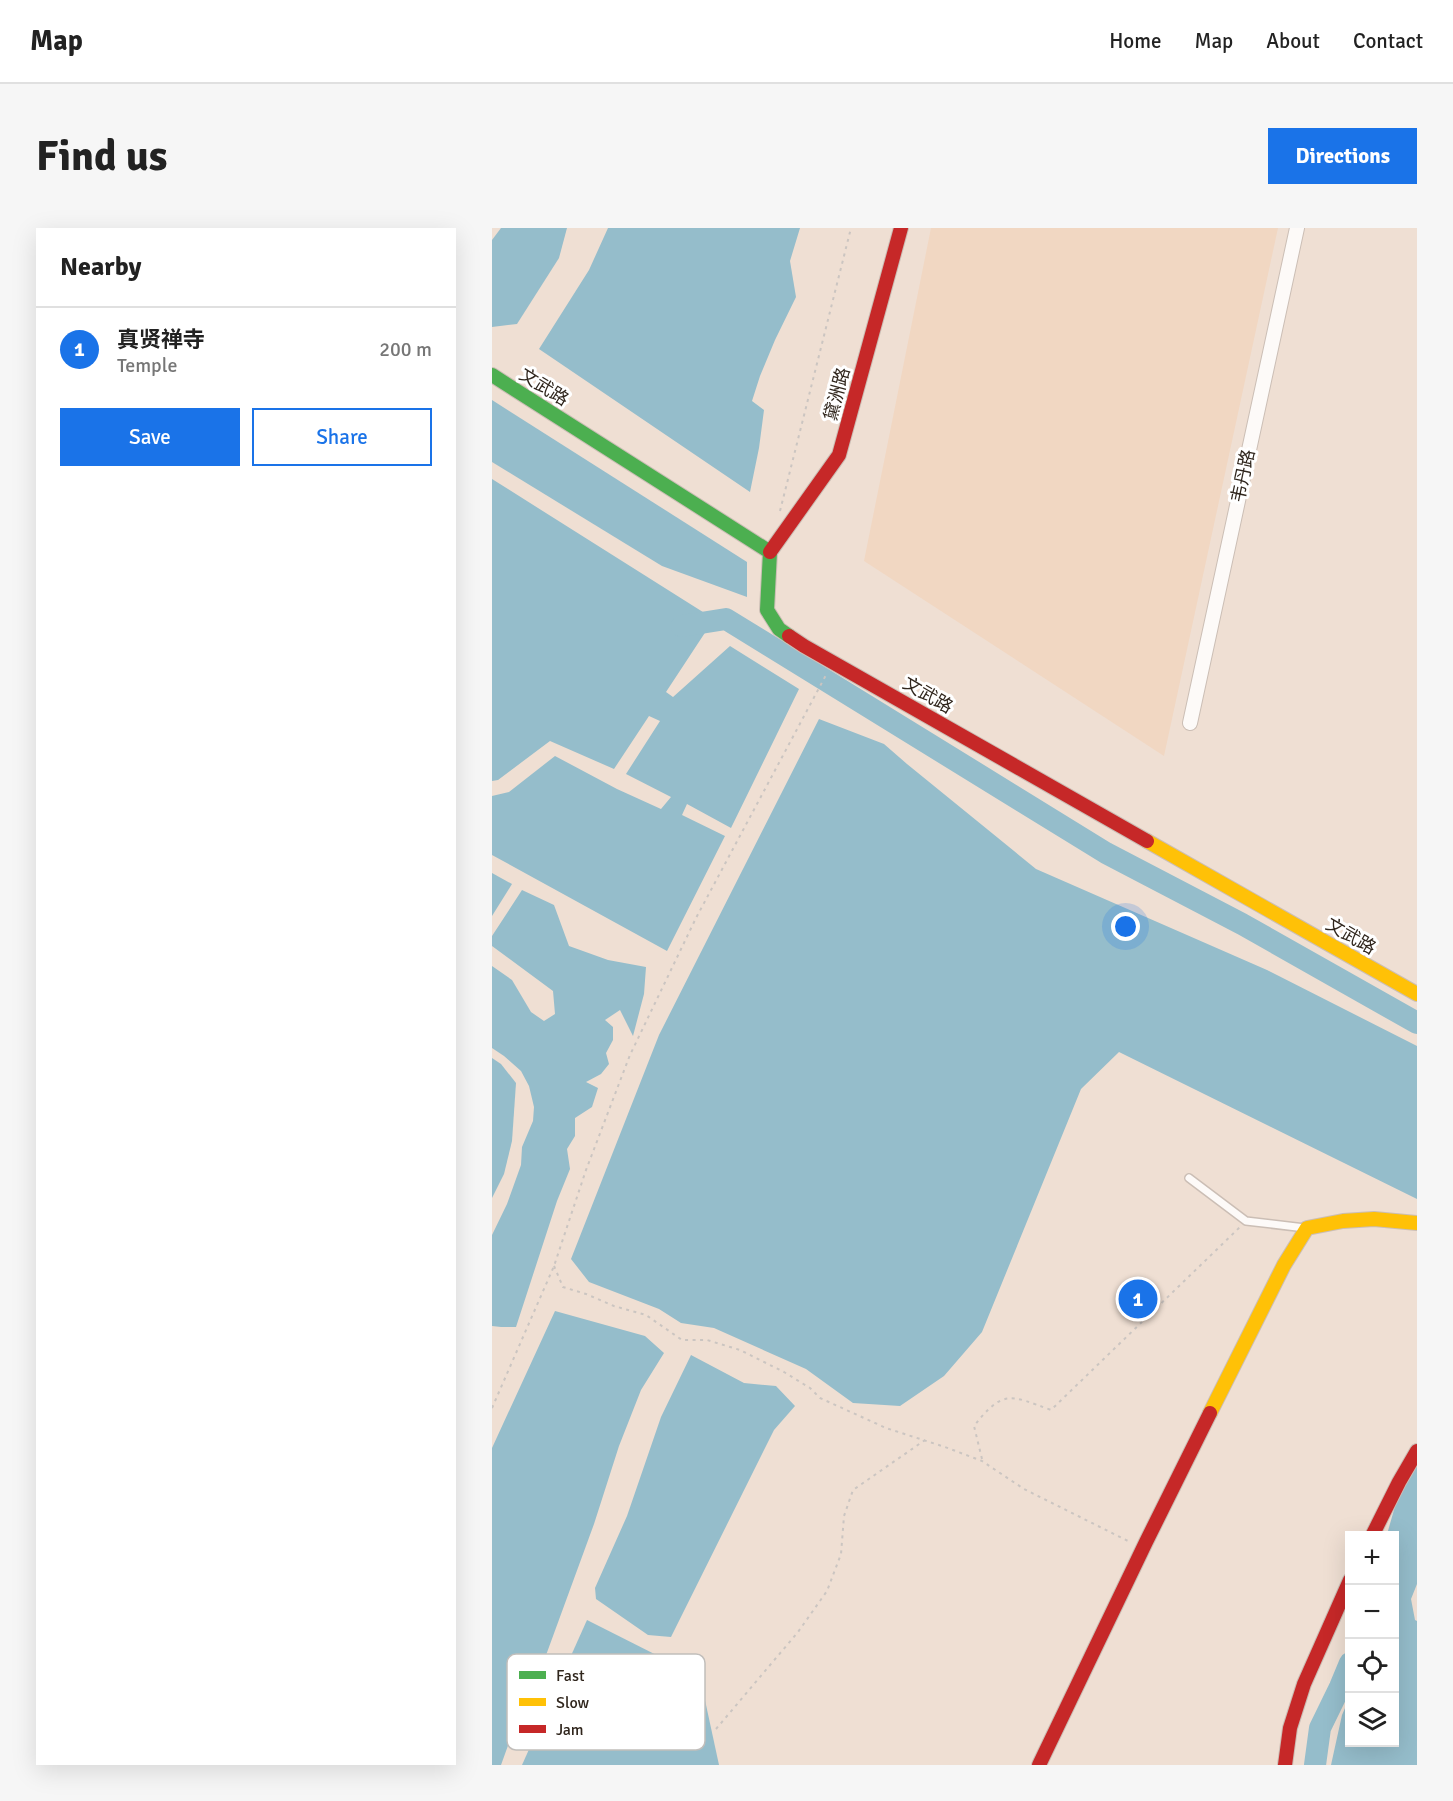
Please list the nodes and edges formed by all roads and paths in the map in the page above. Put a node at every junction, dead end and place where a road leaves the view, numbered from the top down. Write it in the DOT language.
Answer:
graph roads {
  1 [pos="851,228"];
  2 [pos="901,228"];
  3 [pos="1297,228"];
  4 [pos="492,375"];
  5 [pos="778,517"];
  6 [pos="770,552"];
  7 [pos="827,672"];
  8 [pos="1190,723"];
  9 [pos="1417,994"];
  10 [pos="1189,1178"];
  11 [pos="1246,1221"];
  12 [pos="1417,1223"];
  13 [pos="1307,1228"];
  14 [pos="554,1266"];
  15 [pos="492,1408"];
  16 [pos="925,1440"];
  17 [pos="1417,1451"];
  18 [pos="982,1461"];
  19 [pos="1374,1531"];
  20 [pos="1143,1550"];
  21 [pos="1348,1585"];
  22 [pos="716,1729"];
  23 [pos="1039,1765"];
  24 [pos="1285,1765"];
  1 -- 5 [label="path"];
  2 -- 6 [label="street, 黛洲路"];
  3 -- 8 [label="street, 韦丹路"];
  4 -- 6 [label="street, 文武路"];
  6 -- 9 [label="street, 文武路"];
  7 -- 14 [label="path"];
  10 -- 11 [label="lane"];
  11 -- 13 [label="lane"];
  11 -- 18 [label="path"];
  12 -- 13 [label="street"];
  13 -- 20 [label="street"];
  14 -- 15 [label="path"];
  14 -- 16 [label="path"];
  16 -- 18 [label="path"];
  16 -- 22 [label="path"];
  17 -- 19 [label="street"];
  18 -- 20 [label="path"];
  20 -- 23 [label="street"];
  21 -- 24 [label="street"];
}
